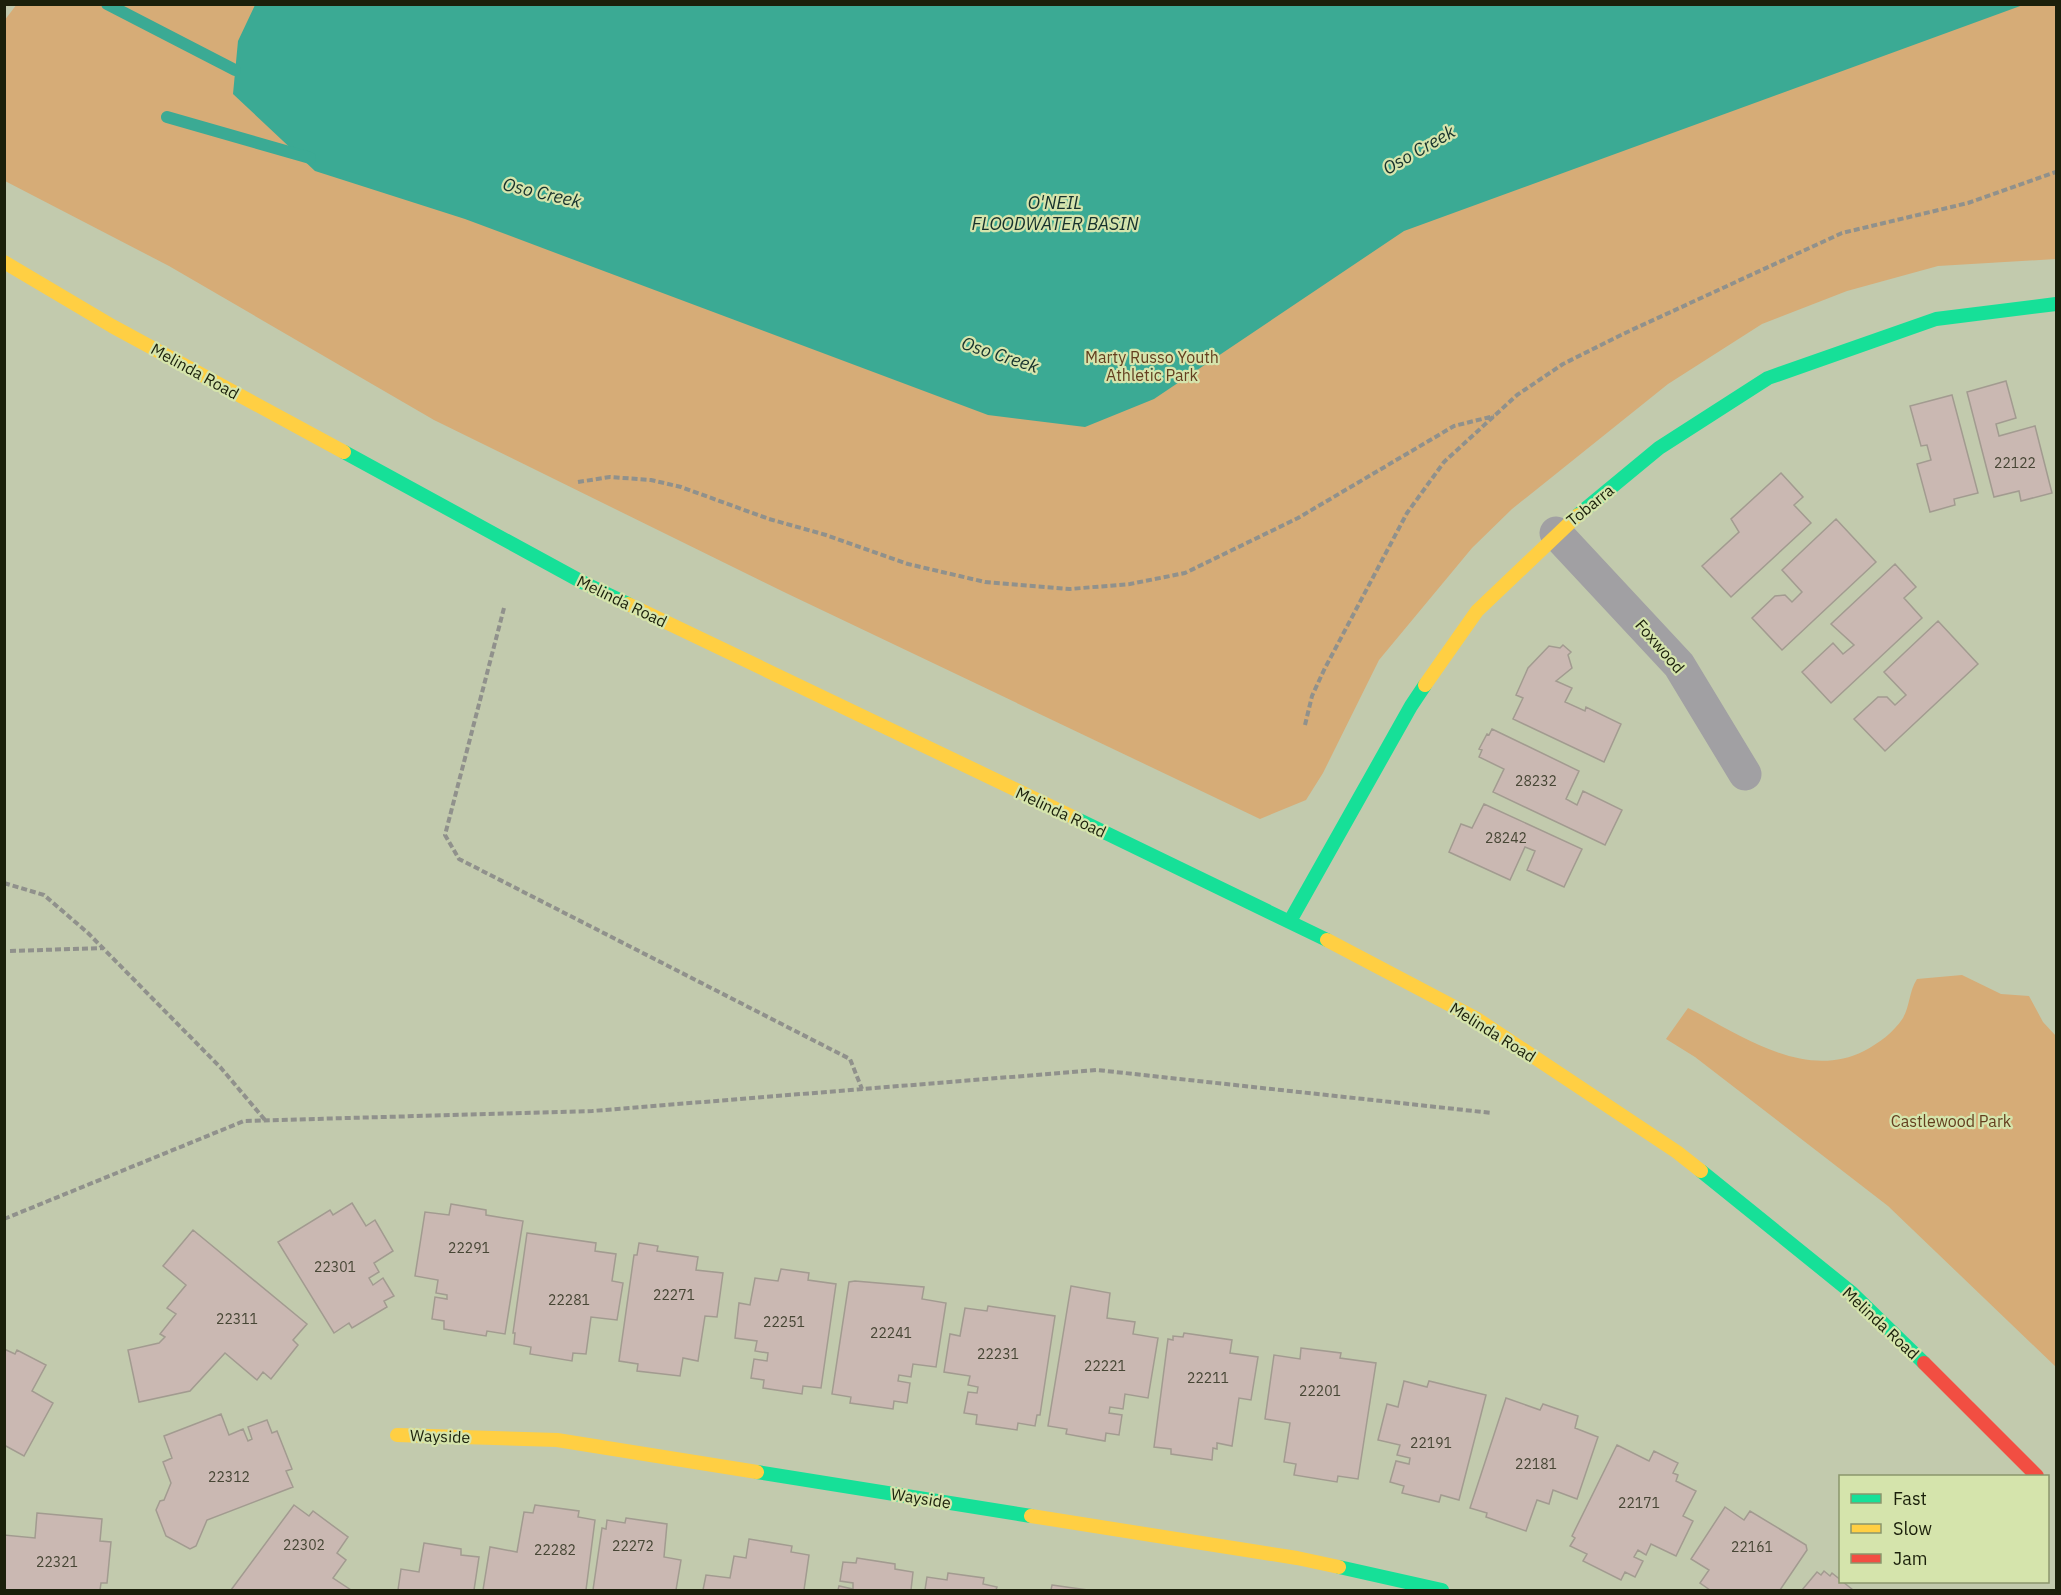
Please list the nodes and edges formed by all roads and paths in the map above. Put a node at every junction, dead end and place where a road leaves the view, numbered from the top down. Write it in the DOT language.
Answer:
graph roads {
  1 [pos="2056,172"];
  2 [pos="4,262"];
  3 [pos="2056,304"];
  4 [pos="1495,415"];
  5 [pos="578,482"];
  6 [pos="1556,533"];
  7 [pos="504,608"];
  8 [pos="1305,725"];
  9 [pos="1745,774"];
  10 [pos="4,883"];
  11 [pos="1290,921"];
  12 [pos="105,948"];
  13 [pos="10,951"];
  14 [pos="862,1089"];
  15 [pos="1492,1113"];
  16 [pos="265,1121"];
  17 [pos="4,1219"];
  18 [pos="397,1435"];
  19 [pos="2036,1475"];
  20 [pos="1442,1590"];
  1 -- 4 [label="path"];
  2 -- 11 [label="main road, Melinda Road"];
  3 -- 6 [label="main road, Tobarra"];
  4 -- 5 [label="path"];
  4 -- 8 [label="path"];
  6 -- 9 [label="street, Foxwood"];
  6 -- 11 [label="main road, Tobarra"];
  7 -- 14 [label="path"];
  10 -- 12 [label="path"];
  11 -- 19 [label="main road, Melinda Road"];
  12 -- 13 [label="path"];
  12 -- 16 [label="path"];
  14 -- 15 [label="path"];
  14 -- 16 [label="path"];
  16 -- 17 [label="path"];
  18 -- 20 [label="main road, Wayside"];
}
